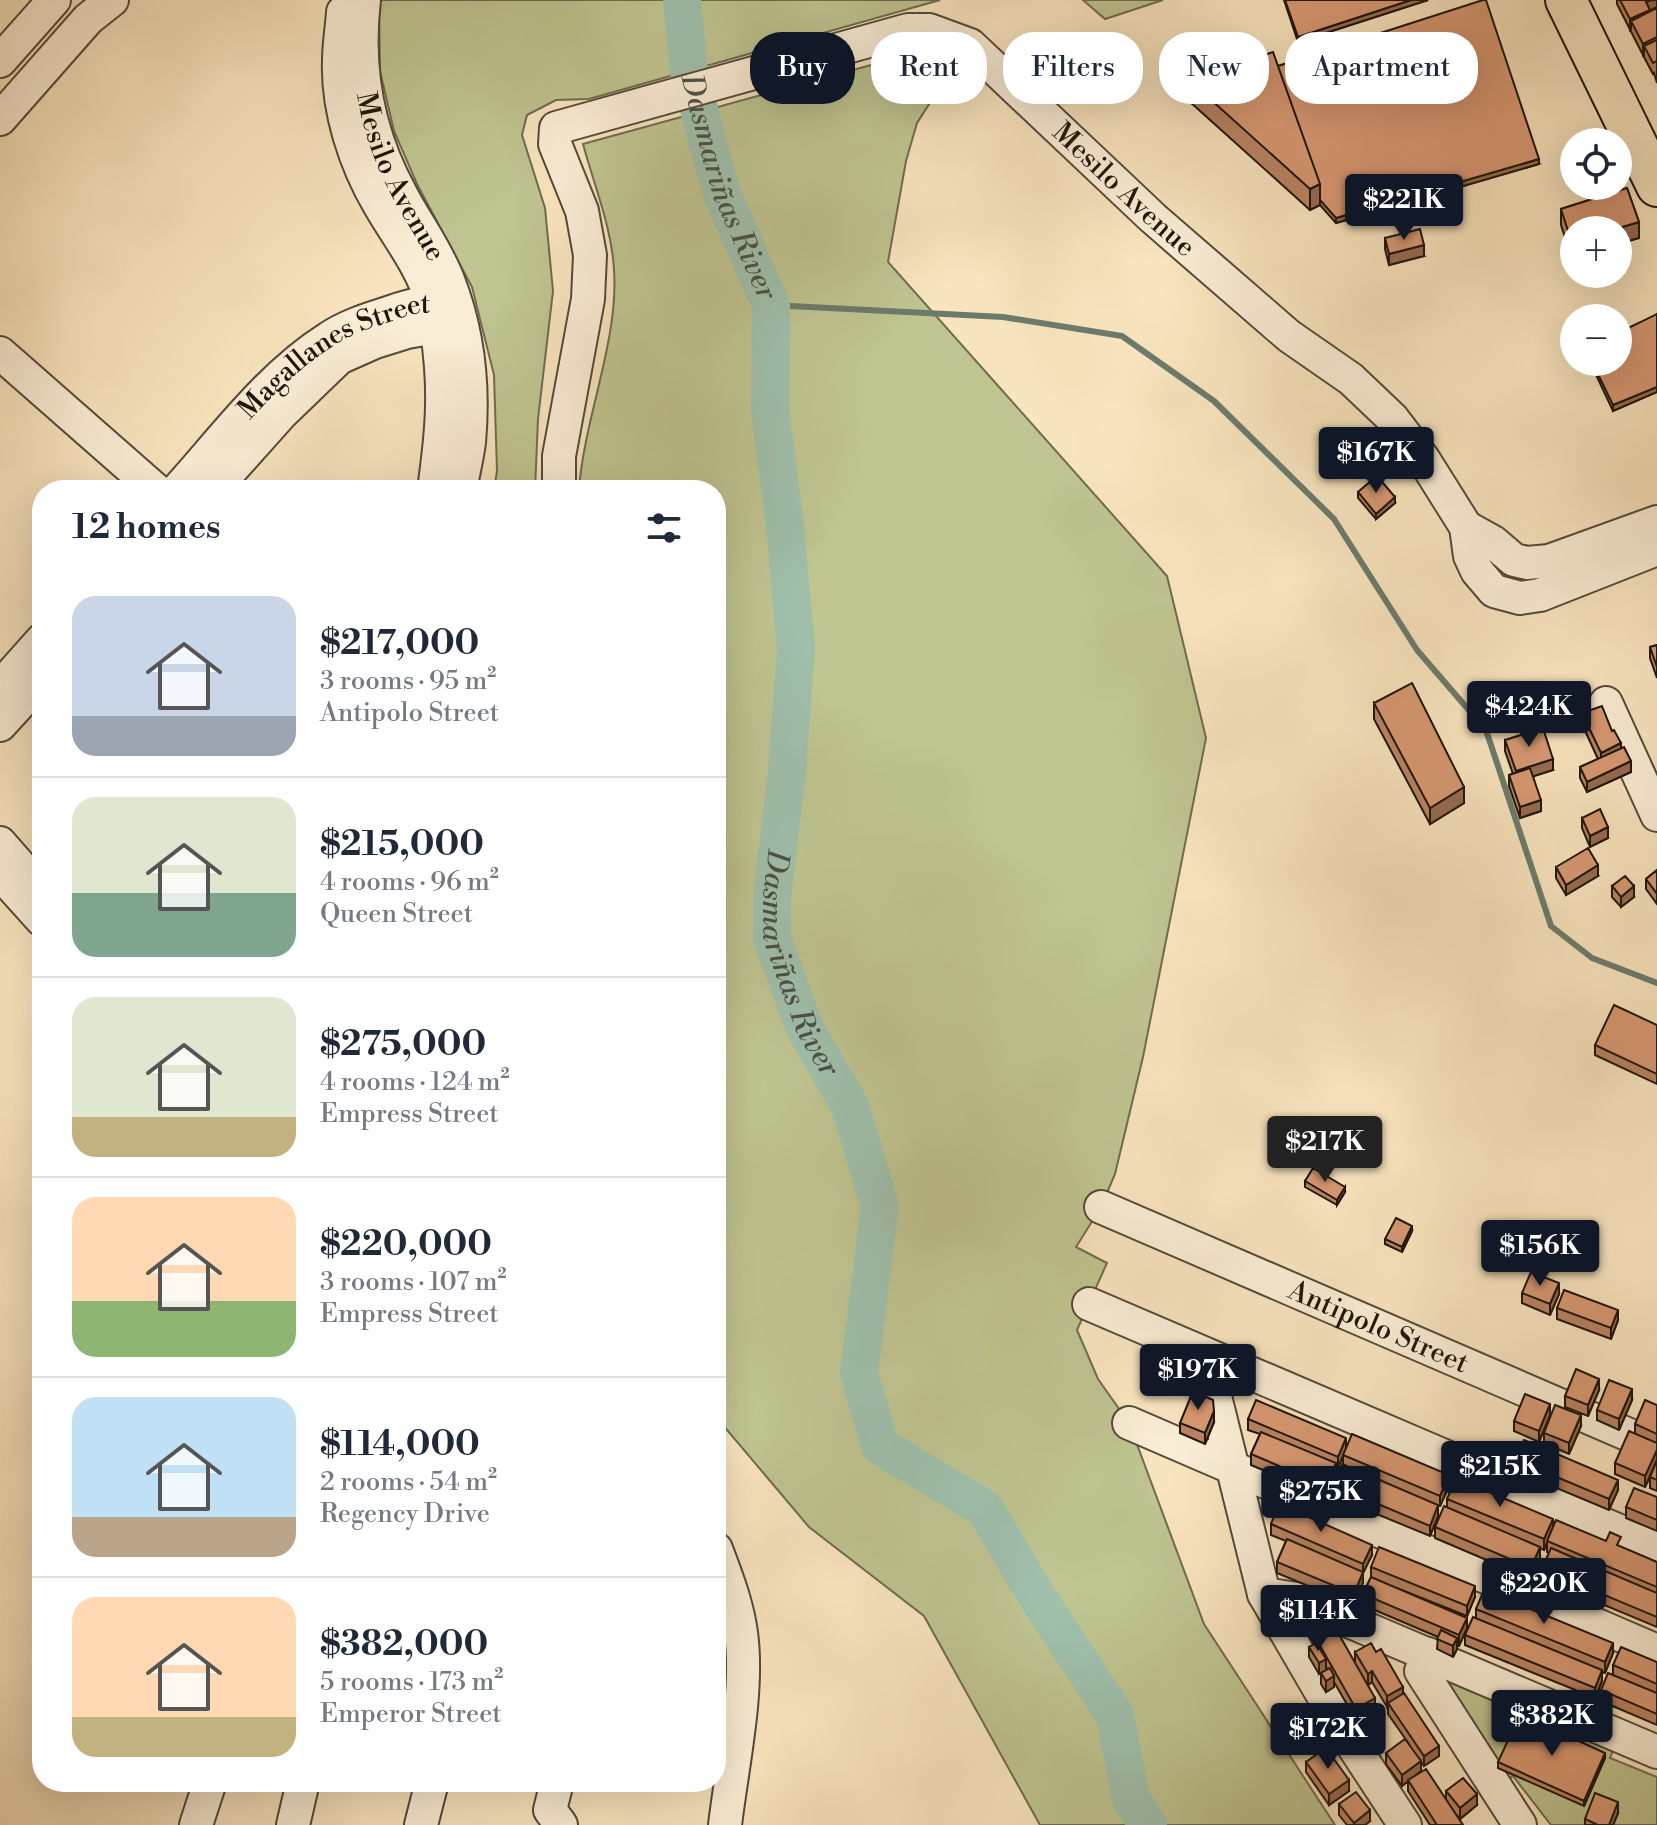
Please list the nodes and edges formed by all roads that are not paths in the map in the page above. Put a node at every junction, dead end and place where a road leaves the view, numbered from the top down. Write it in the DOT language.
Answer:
graph roads {
  1 [pos="54,0"];
  2 [pos="112,0"];
  3 [pos="344,0"];
  4 [pos="364,0"];
  5 [pos="1566,0"];
  6 [pos="1591,0"];
  7 [pos="0,61"];
  8 [pos="0,119"];
  9 [pos="1657,123"];
  10 [pos="1657,186"];
  11 [pos="442,314"];
  12 [pos="0,353"];
  13 [pos="145,480"];
  14 [pos="186,480"];
  15 [pos="222,480"];
  16 [pos="436,480"];
  17 [pos="462,480"];
  18 [pos="559,480"];
  19 [pos="1657,522"];
  20 [pos="1466,527"];
  21 [pos="1657,549"];
  22 [pos="32,651"];
  23 [pos="0,687"];
  24 [pos="32,690"];
  25 [pos="1606,703"];
  26 [pos="0,725"];
  27 [pos="1657,815"];
  28 [pos="0,843"];
  29 [pos="0,874"];
  30 [pos="32,880"];
  31 [pos="32,909"];
  32 [pos="1101,1207"];
  33 [pos="1089,1304"];
  34 [pos="1205,1356"];
  35 [pos="1129,1423"];
  36 [pos="1657,1447"];
  37 [pos="1232,1468"];
  38 [pos="1657,1547"];
  39 [pos="726,1576"];
  40 [pos="1264,1594"];
  41 [pos="1657,1651"];
  42 [pos="1428,1654"];
  43 [pos="1657,1752"];
  44 [pos="207,1792"];
  45 [pos="301,1792"];
  46 [pos="429,1792"];
  47 [pos="554,1792"];
  48 [pos="196,1825"];
  49 [pos="293,1825"];
  50 [pos="421,1825"];
  51 [pos="561,1825"];
  52 [pos="725,1825"];
  53 [pos="1405,1825"];
  54 [pos="1520,1825"];
  1 -- 7 [label="street"];
  2 -- 8 [label="street"];
  3 -- 11 [label="street, Mesilo Avenue"];
  4 -- 11 [label="street, Mesilo Avenue"];
  5 -- 10 [label="main road"];
  6 -- 9 [label="main road"];
  11 -- 14 [label="street, Magallanes Street"];
  11 -- 15 [label="street, Magallanes Street"];
  11 -- 16 [label="street, Mesilo Avenue"];
  11 -- 17 [label="street, Mesilo Avenue"];
  12 -- 13 [label="street"];
  18 -- 20 [label="street, Mesilo Avenue"];
  19 -- 20 [label="street, Mesilo Avenue"];
  20 -- 21 [label="street, Mesilo Avenue"];
  22 -- 23 [label="street"];
  24 -- 26 [label="street"];
  25 -- 27 [label="street"];
  28 -- 30 [label="street"];
  29 -- 31 [label="street"];
  32 -- 36 [label="street, Antipolo Street"];
  33 -- 34 [label="street"];
  34 -- 37 [label="street"];
  34 -- 38 [label="street"];
  35 -- 37 [label="street"];
  37 -- 40 [label="street"];
  37 -- 41 [label="street"];
  39 -- 52 [label="street"];
  40 -- 42 [label="street"];
  40 -- 53 [label="street"];
  42 -- 43 [label="street"];
  42 -- 54 [label="street"];
  44 -- 48 [label="street"];
  45 -- 49 [label="street"];
  46 -- 50 [label="street"];
  47 -- 51 [label="street"];
}
